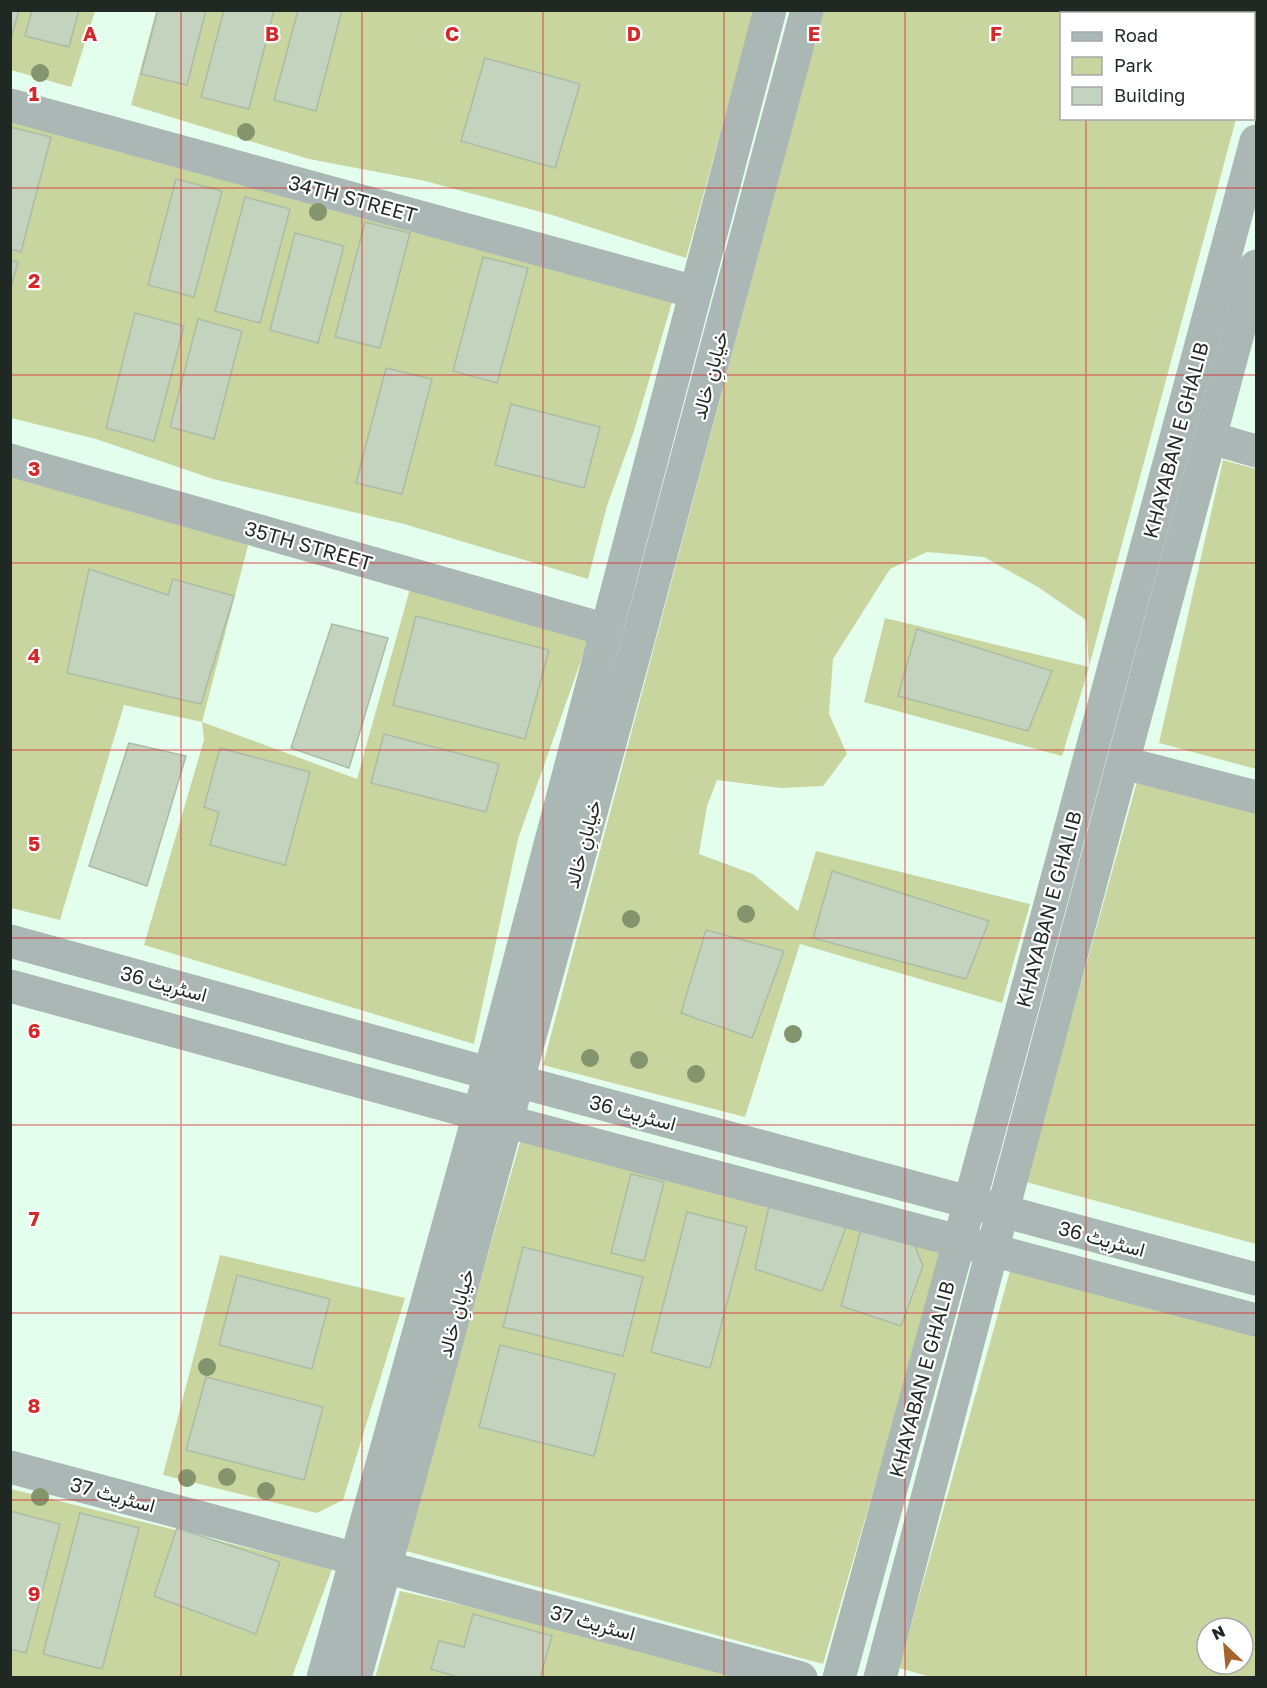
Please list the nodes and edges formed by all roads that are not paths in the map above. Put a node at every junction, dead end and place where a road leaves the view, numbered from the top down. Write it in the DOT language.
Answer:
graph roads {
  1 [pos="770,10"];
  2 [pos="807,10"];
  3 [pos="10,105"];
  4 [pos="1257,141"];
  5 [pos="1257,266"];
  6 [pos="695,292"];
  7 [pos="1210,438"];
  8 [pos="1257,451"];
  9 [pos="10,460"];
  10 [pos="607,630"];
  11 [pos="1124,762"];
  12 [pos="1257,797"];
  13 [pos="10,941"];
  14 [pos="10,986"];
  15 [pos="503,1077"];
  16 [pos="493,1117"];
  17 [pos="969,1203"];
  18 [pos="1004,1212"];
  19 [pos="959,1242"];
  20 [pos="992,1251"];
  21 [pos="1257,1279"];
  22 [pos="1257,1320"];
  23 [pos="10,1467"];
  24 [pos="370,1563"];
  25 [pos="323,1677"];
  26 [pos="355,1677"];
  27 [pos="801,1677"];
  28 [pos="839,1677"];
  29 [pos="880,1677"];
  1 -- 6 [label="street, خیابانِ خالد"];
  2 -- 15 [label="street, خیابانِ خالد"];
  3 -- 6 [label="street, 34TH STREET"];
  4 -- 17 [label="street, KHAYABAN E GHALIB"];
  5 -- 7 [label="street, KHAYABAN E GHALIB"];
  6 -- 10 [label="street, خیابانِ خالد"];
  7 -- 8 [label="street"];
  7 -- 11 [label="street, KHAYABAN E GHALIB"];
  9 -- 10 [label="street, 35TH STREET"];
  10 -- 15 [label="street, خیابانِ خالد"];
  11 -- 12 [label="street"];
  11 -- 18 [label="street, KHAYABAN E GHALIB"];
  13 -- 15 [label="street, اسٹریٹ 36"];
  14 -- 16 [label="street, اسٹریٹ 36"];
  15 -- 16 [label="street, خیابانِ خالد"];
  15 -- 17 [label="street, اسٹریٹ 36"];
  16 -- 19 [label="street, اسٹریٹ 36"];
  16 -- 24 [label="street, خیابانِ خالد"];
  17 -- 18 [label="street, اسٹریٹ 36"];
  17 -- 19 [label="street, KHAYABAN E GHALIB"];
  18 -- 20 [label="street, KHAYABAN E GHALIB"];
  18 -- 21 [label="street, اسٹریٹ 36"];
  19 -- 20 [label="street, اسٹریٹ 36"];
  19 -- 28 [label="street, KHAYABAN E GHALIB"];
  20 -- 22 [label="street, اسٹریٹ 36"];
  20 -- 29 [label="street, KHAYABAN E GHALIB"];
  23 -- 24 [label="street, اسٹریٹ 37"];
  24 -- 25 [label="street, خیابانِ خالد"];
  24 -- 26 [label="street, خیابانِ خالد"];
  24 -- 27 [label="street, اسٹریٹ 37"];
}
